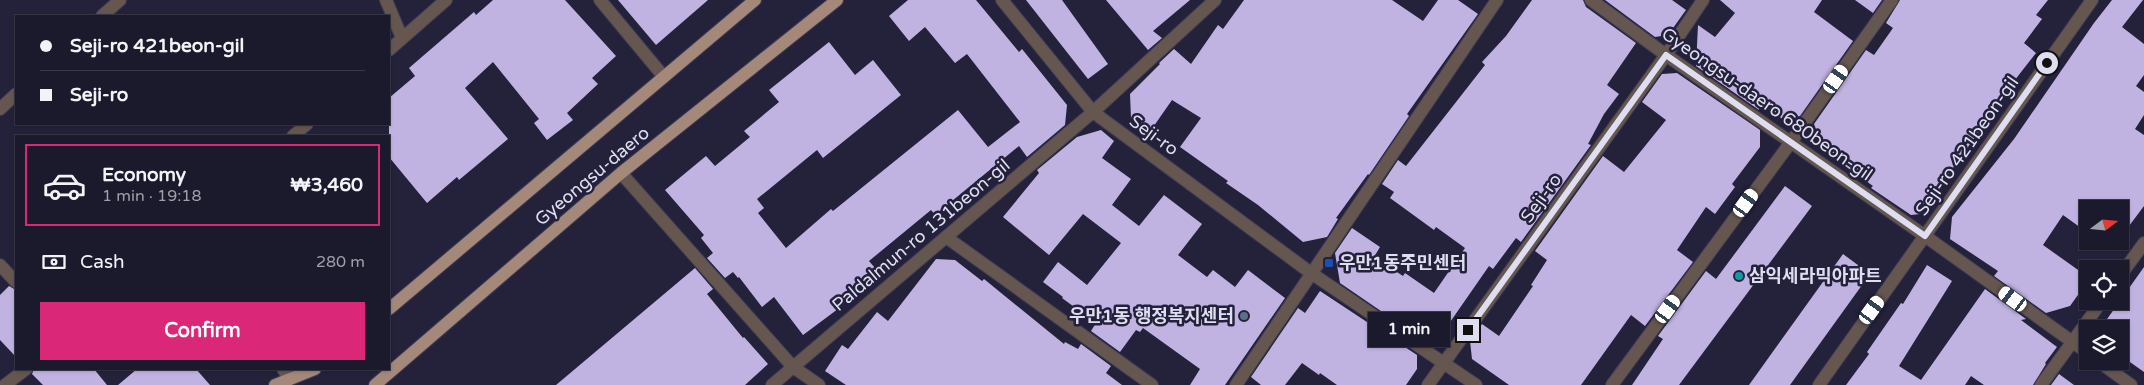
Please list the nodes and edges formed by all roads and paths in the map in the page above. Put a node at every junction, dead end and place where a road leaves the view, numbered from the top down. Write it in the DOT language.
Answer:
graph roads {
  1 [pos="120,0"];
  2 [pos="386,0"];
  3 [pos="446,0"];
  4 [pos="600,0"];
  5 [pos="755,0"];
  6 [pos="837,0"];
  7 [pos="1002,0"];
  8 [pos="1216,0"];
  9 [pos="1497,0"];
  10 [pos="1591,0"];
  11 [pos="1703,0"];
  12 [pos="1892,0"];
  13 [pos="2092,0"];
  14 [pos="103,15"];
  15 [pos="402,38"];
  16 [pos="390,49"];
  17 [pos="1666,55"];
  18 [pos="664,76"];
  19 [pos="15,95"];
  20 [pos="0,109"];
  21 [pos="1092,112"];
  22 [pos="306,125"];
  23 [pos="294,135"];
  24 [pos="1791,142"];
  25 [pos="621,173"];
  26 [pos="1925,236"];
  27 [pos="946,237"];
  28 [pos="2144,244"];
  29 [pos="0,264"];
  30 [pos="2129,264"];
  31 [pos="1311,272"];
  32 [pos="15,281"];
  33 [pos="390,308"];
  34 [pos="2095,310"];
  35 [pos="2072,342"];
  36 [pos="2079,347"];
  37 [pos="1444,362"];
  38 [pos="793,367"];
  39 [pos="25,370"];
  40 [pos="309,370"];
  41 [pos="314,370"];
  42 [pos="2110,370"];
  43 [pos="286,374"];
  44 [pos="5,385"];
  45 [pos="275,385"];
  46 [pos="304,385"];
  47 [pos="375,385"];
  48 [pos="772,385"];
  49 [pos="819,385"];
  50 [pos="1152,385"];
  51 [pos="1236,385"];
  52 [pos="1428,385"];
  53 [pos="1476,385"];
  54 [pos="1612,385"];
  55 [pos="1819,385"];
  56 [pos="2041,385"];
  57 [pos="2131,385"];
  1 -- 14 [label="street"];
  2 -- 15 [label="street"];
  3 -- 15 [label="street"];
  4 -- 18 [label="street"];
  5 -- 18 [label="main road, Gyeongsu-daero"];
  6 -- 25 [label="main road, Gyeongsu-daero"];
  7 -- 21 [label="street, Seji-ro"];
  8 -- 21 [label="street, Paldalmun-ro 131beon-gil"];
  9 -- 31 [label="street"];
  10 -- 17 [label="street, Gyeongsu-daero 680beon-gil"];
  11 -- 17 [label="street, Seji-ro"];
  12 -- 24 [label="street"];
  13 -- 26 [label="street, Seji-ro 421beon-gil"];
  15 -- 16 [label="street"];
  17 -- 24 [label="street, Gyeongsu-daero 680beon-gil"];
  17 -- 37 [label="street, Seji-ro"];
  18 -- 33 [label="main road, Gyeongsu-daero"];
  19 -- 20 [label="street"];
  21 -- 27 [label="street, Paldalmun-ro 131beon-gil"];
  21 -- 31 [label="street, Seji-ro"];
  22 -- 23 [label="street"];
  24 -- 26 [label="street, Gyeongsu-daero 680beon-gil"];
  24 -- 54 [label="street"];
  25 -- 38 [label="street"];
  25 -- 47 [label="main road, Gyeongsu-daero"];
  26 -- 35 [label="street, Gyeongsu-daero 680beon-gil"];
  26 -- 55 [label="street, Seji-ro 421beon-gil"];
  27 -- 38 [label="street, Paldalmun-ro 131beon-gil"];
  27 -- 50 [label="street"];
  28 -- 30 [label="street"];
  29 -- 32 [label="street"];
  31 -- 37 [label="street, Seji-ro"];
  31 -- 51 [label="street"];
  34 -- 35 [label="street"];
  35 -- 36 [label="street, Gyeongsu-daero 680beon-gil"];
  35 -- 56 [label="street"];
  37 -- 52 [label="street"];
  37 -- 53 [label="street, Seji-ro"];
  38 -- 48 [label="street, Paldalmun-ro 131beon-gil"];
  38 -- 49 [label="street"];
  39 -- 44 [label="street"];
  40 -- 43 [label="main road"];
  41 -- 46 [label="main road"];
  42 -- 57 [label="street"];
  43 -- 45 [label="main road"];
}
